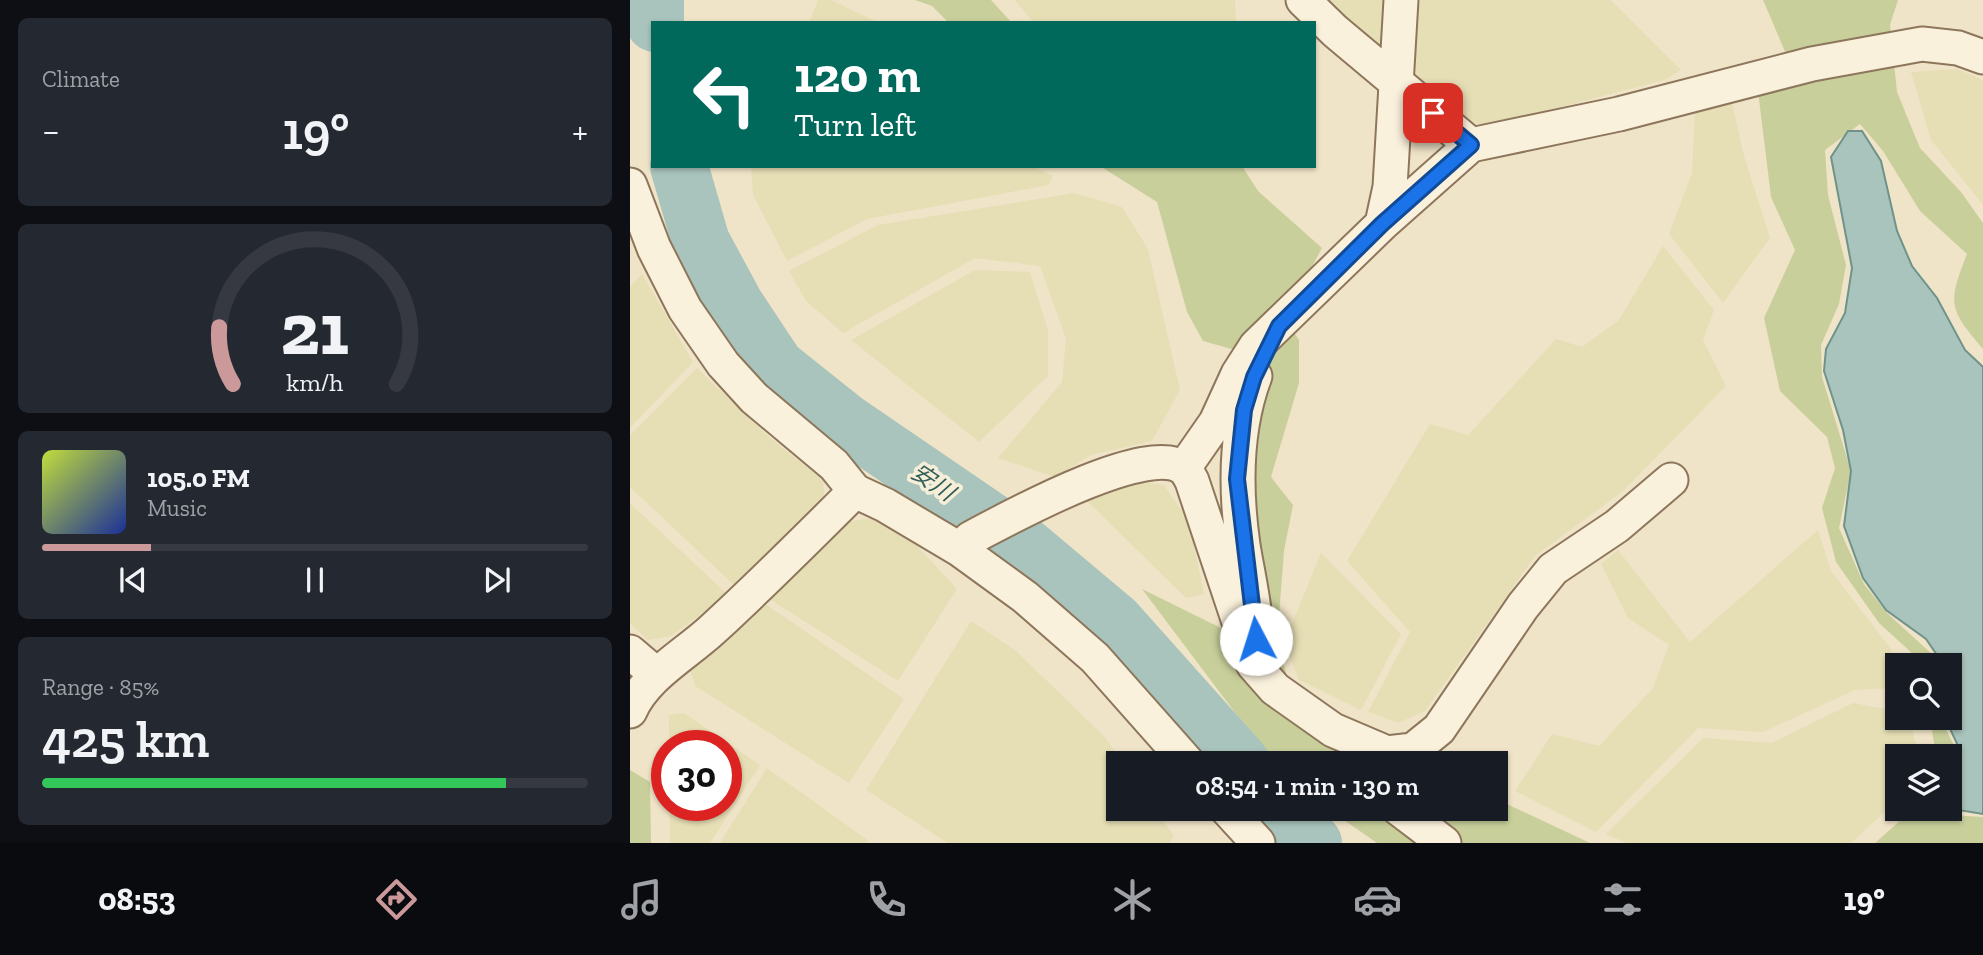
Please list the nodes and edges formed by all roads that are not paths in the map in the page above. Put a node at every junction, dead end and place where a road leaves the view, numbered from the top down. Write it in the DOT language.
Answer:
graph roads {
  1 [pos="1303,0"];
  2 [pos="1401,0"];
  3 [pos="1983,57"];
  4 [pos="1395,80"];
  5 [pos="1471,145"];
  6 [pos="630,186"];
  7 [pos="1382,224"];
  8 [pos="1279,326"];
  9 [pos="1184,468"];
  10 [pos="1671,480"];
  11 [pos="855,491"];
  12 [pos="965,544"];
  13 [pos="630,652"];
  14 [pos="1249,654"];
  15 [pos="657,675"];
  16 [pos="630,711"];
  17 [pos="1333,730"];
  18 [pos="1177,751"];
  19 [pos="1342,751"];
  20 [pos="1238,821"];
  21 [pos="1415,821"];
  22 [pos="1258,843"];
  23 [pos="1444,843"];
  1 -- 4 [label="street"];
  2 -- 4 [label="street"];
  3 -- 5 [label="street"];
  4 -- 5 [label="street"];
  4 -- 7 [label="street"];
  5 -- 7 [label="street"];
  6 -- 11 [label="street"];
  7 -- 8 [label="street"];
  8 -- 9 [label="street"];
  8 -- 14 [label="street"];
  9 -- 12 [label="street"];
  9 -- 14 [label="street"];
  10 -- 17 [label="street"];
  11 -- 12 [label="street"];
  11 -- 15 [label="street"];
  12 -- 18 [label="street"];
  13 -- 15 [label="street"];
  14 -- 17 [label="street"];
  15 -- 16 [label="street"];
  17 -- 19 [label="street"];
  20 -- 22 [label="street"];
  21 -- 23 [label="street"];
}
